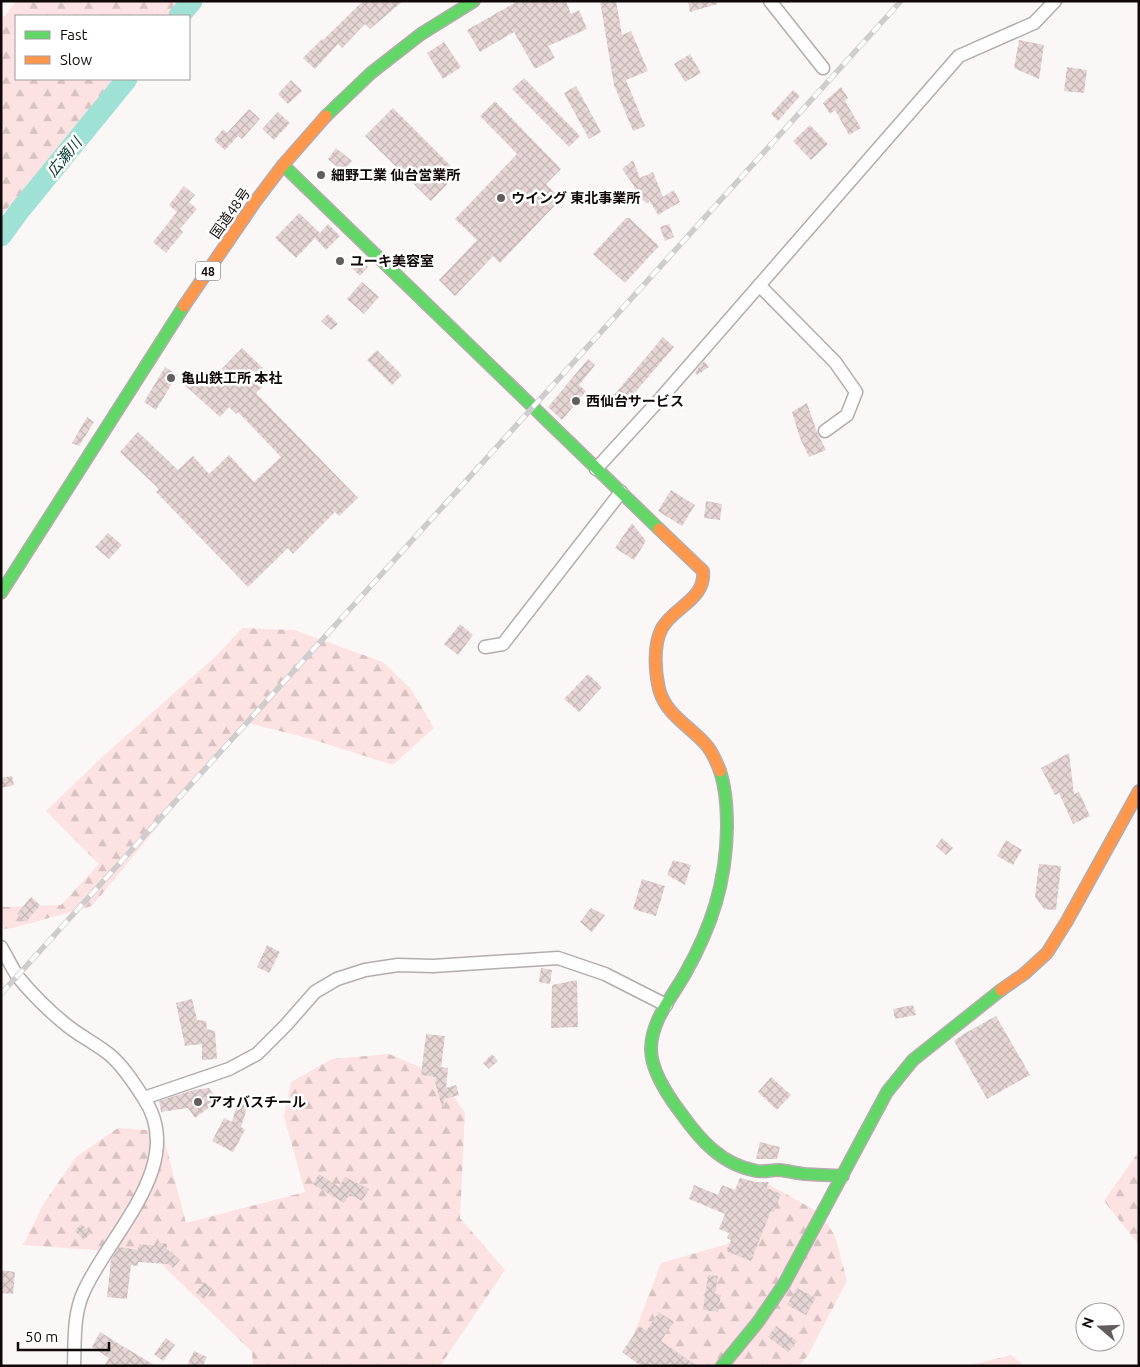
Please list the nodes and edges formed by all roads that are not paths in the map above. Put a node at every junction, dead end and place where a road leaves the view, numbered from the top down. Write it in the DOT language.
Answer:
graph roads {
  1 [pos="474,1"];
  2 [pos="770,1"];
  3 [pos="1055,1"];
  4 [pos="823,68"];
  5 [pos="283,164"];
  6 [pos="759,285"];
  7 [pos="825,431"];
  8 [pos="596,469"];
  9 [pos="621,492"];
  10 [pos="1,593"];
  11 [pos="485,647"];
  12 [pos="1139,791"];
  13 [pos="1,947"];
  14 [pos="666,1005"];
  15 [pos="144,1098"];
  16 [pos="843,1176"];
  17 [pos="726,1365"];
  18 [pos="74,1366"];
  1 -- 5 [label="main road, 国道48号 / 48"];
  2 -- 4 [label="street"];
  3 -- 6 [label="street"];
  5 -- 8 [label="main road"];
  5 -- 10 [label="main road, 国道48号 / 48"];
  6 -- 7 [label="street"];
  6 -- 8 [label="street"];
  8 -- 9 [label="main road"];
  9 -- 11 [label="street"];
  9 -- 14 [label="main road"];
  12 -- 16 [label="main road"];
  13 -- 15 [label="street"];
  14 -- 15 [label="street"];
  14 -- 16 [label="main road"];
  15 -- 18 [label="street"];
  16 -- 17 [label="main road"];
}
